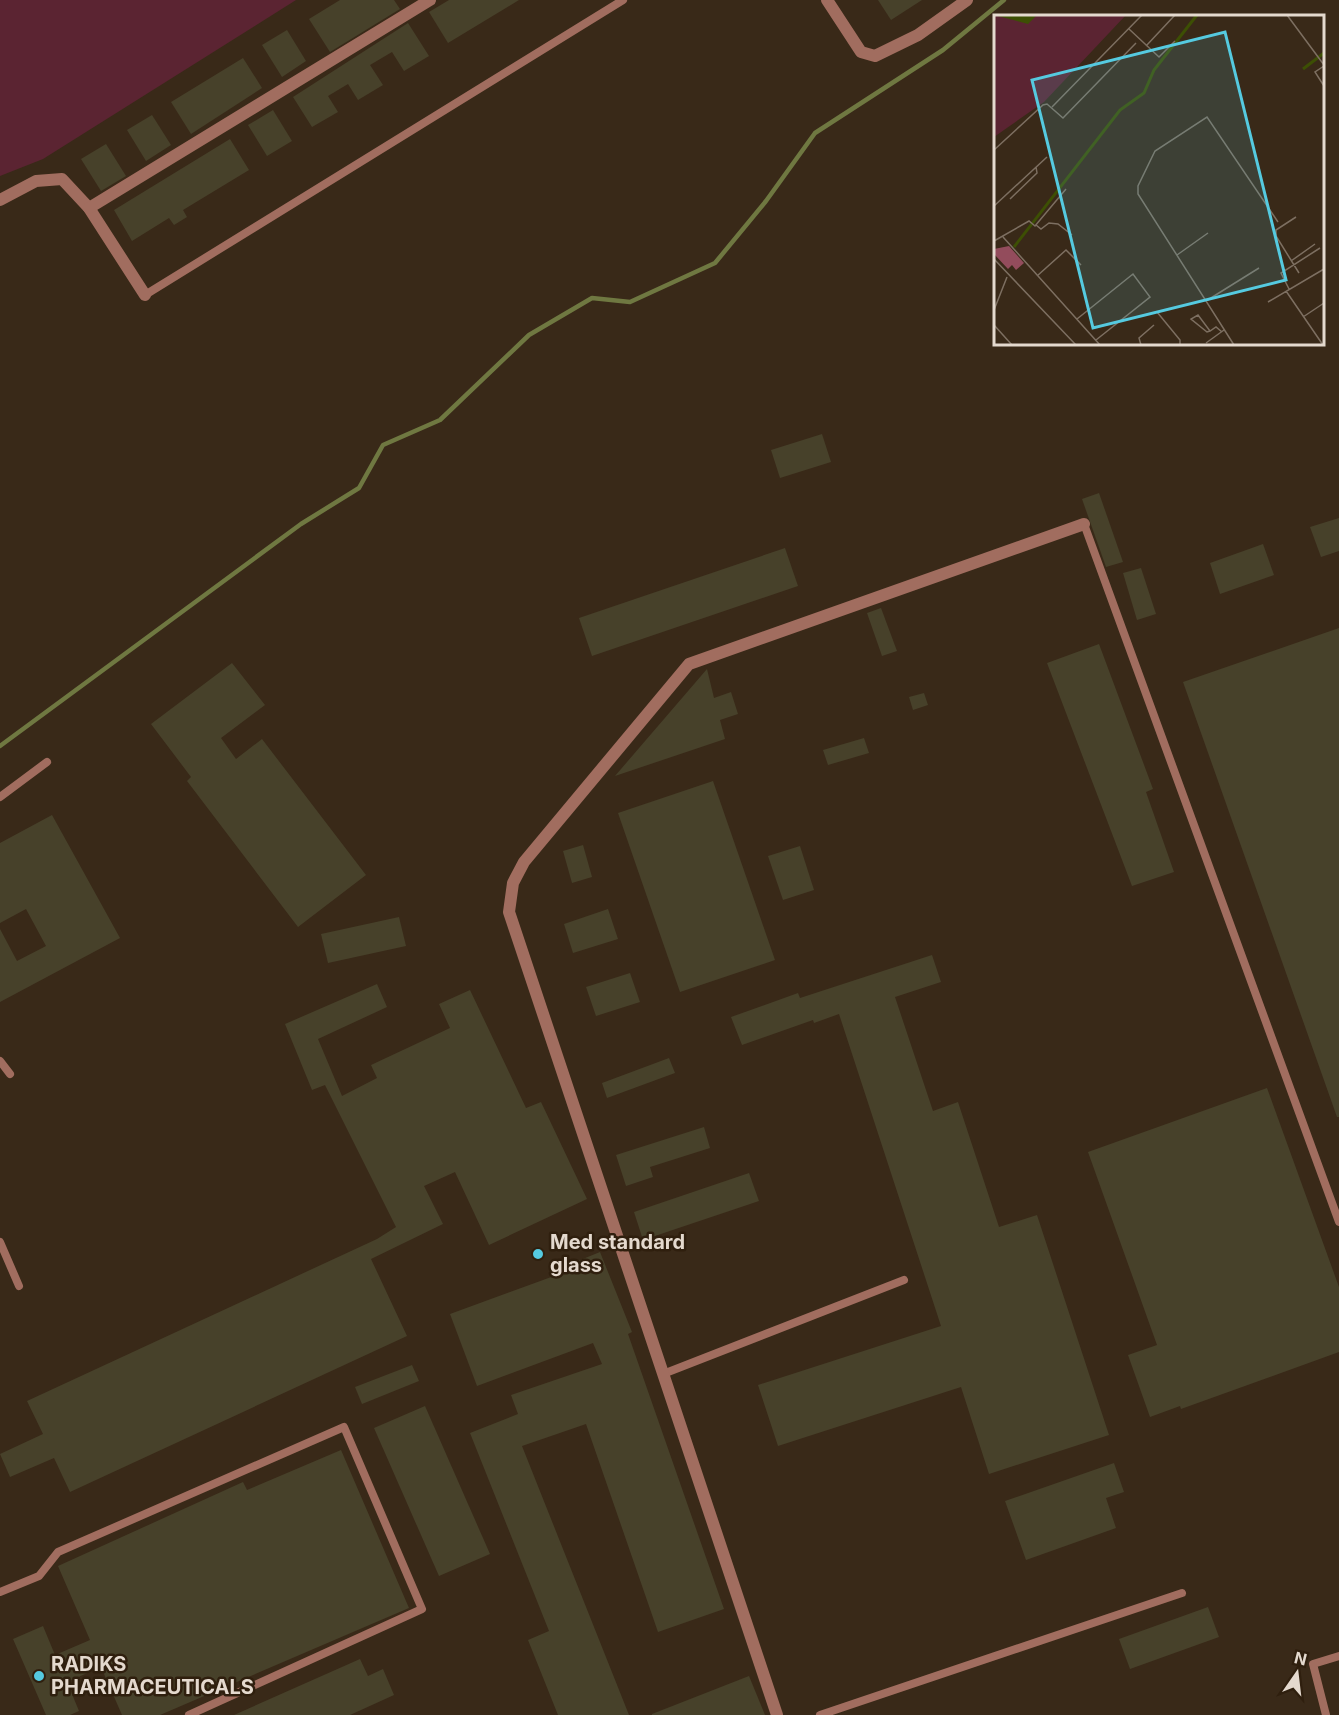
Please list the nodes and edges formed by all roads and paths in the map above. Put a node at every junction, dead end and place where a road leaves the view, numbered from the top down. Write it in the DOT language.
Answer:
graph roads {
  1 [pos="430,0"];
  2 [pos="622,0"];
  3 [pos="827,0"];
  4 [pos="968,0"];
  5 [pos="0,200"];
  6 [pos="88,208"];
  7 [pos="145,295"];
  8 [pos="1084,524"];
  9 [pos="48,762"];
  10 [pos="0,796"];
  11 [pos="0,1061"];
  12 [pos="10,1074"];
  13 [pos="1339,1222"];
  14 [pos="0,1242"];
  15 [pos="904,1280"];
  16 [pos="19,1286"];
  17 [pos="663,1374"];
  18 [pos="0,1592"];
  19 [pos="1182,1593"];
  20 [pos="1339,1656"];
  21 [pos="189,1715"];
  22 [pos="777,1715"];
  23 [pos="820,1715"];
  24 [pos="1326,1715"];
  1 -- 6 [label="street"];
  2 -- 7 [label="lane"];
  3 -- 4 [label="street"];
  5 -- 6 [label="street"];
  6 -- 7 [label="street"];
  8 -- 13 [label="lane"];
  8 -- 17 [label="street"];
  9 -- 10 [label="lane"];
  11 -- 12 [label="lane"];
  14 -- 16 [label="lane"];
  15 -- 17 [label="lane"];
  17 -- 22 [label="street"];
  18 -- 21 [label="lane"];
  19 -- 23 [label="lane"];
  20 -- 24 [label="lane"];
}
